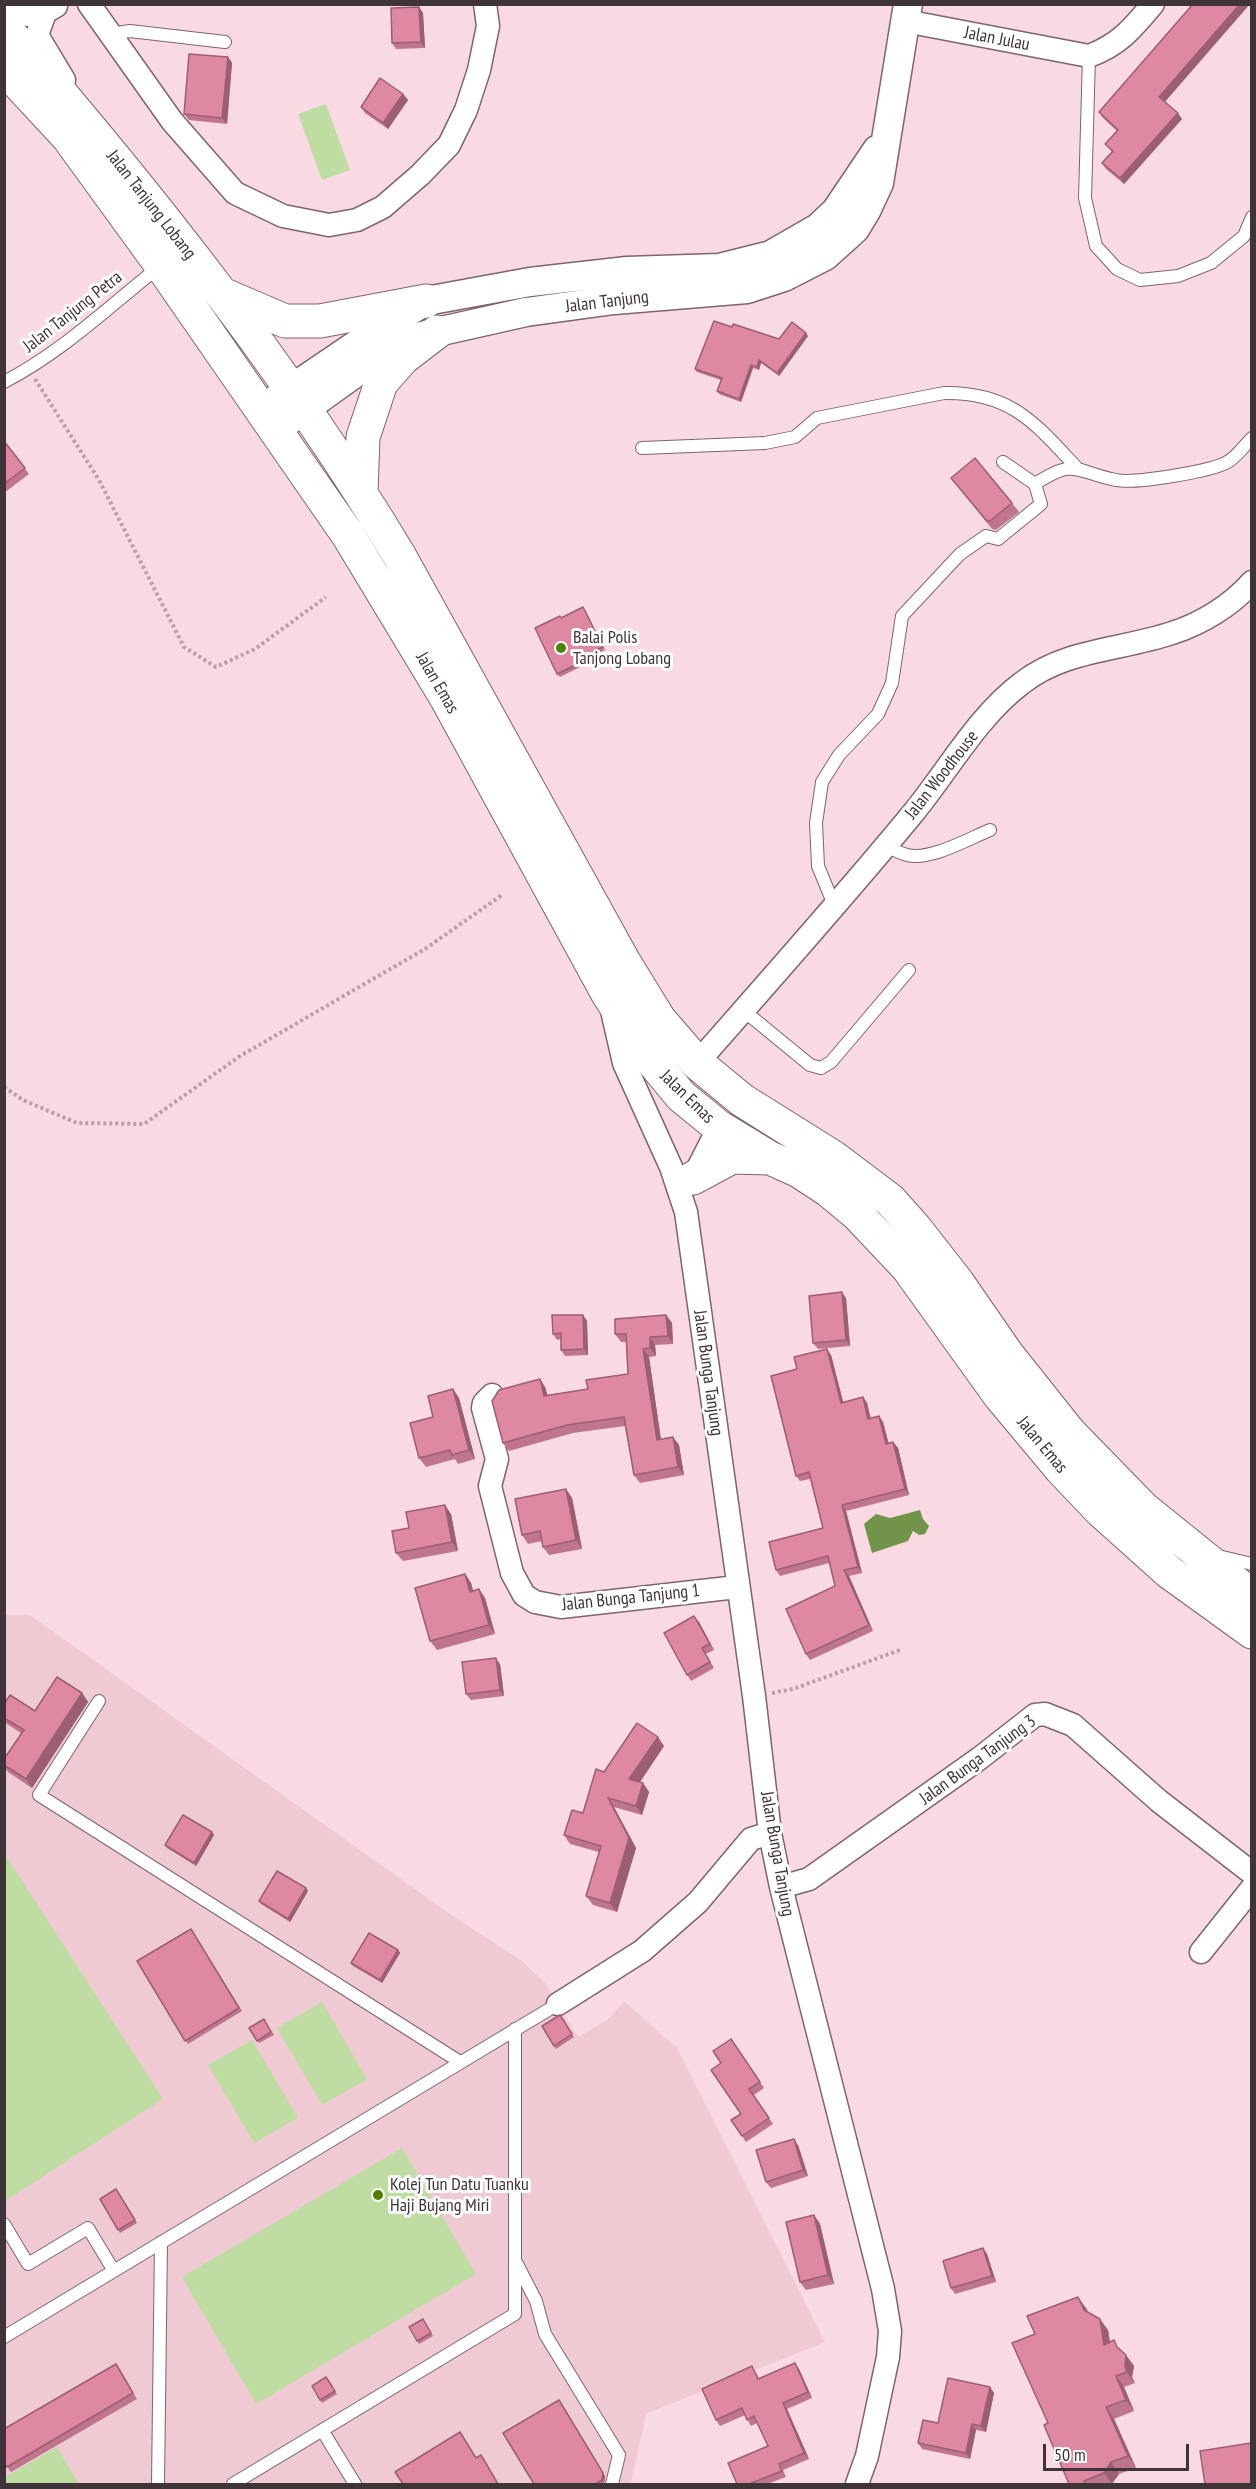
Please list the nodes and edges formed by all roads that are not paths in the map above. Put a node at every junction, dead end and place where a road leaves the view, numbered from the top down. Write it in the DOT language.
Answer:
graph roads {
  1 [pos="89,4"];
  2 [pos="485,4"];
  3 [pos="1153,4"];
  4 [pos="4,8"];
  5 [pos="51,9"];
  6 [pos="906,13"];
  7 [pos="4,27"];
  8 [pos="110,34"];
  9 [pos="225,42"];
  10 [pos="1089,56"];
  11 [pos="4,68"];
  12 [pos="82,118"];
  13 [pos="885,138"];
  14 [pos="1251,217"];
  15 [pos="161,265"];
  16 [pos="222,294"];
  17 [pos="426,301"];
  18 [pos="436,332"];
  19 [pos="4,382"];
  20 [pos="297,400"];
  21 [pos="267,420"];
  22 [pos="1251,438"];
  23 [pos="642,448"];
  24 [pos="1003,462"];
  25 [pos="1077,468"];
  26 [pos="1035,484"];
  27 [pos="361,492"];
  28 [pos="1251,582"];
  29 [pos="990,831"];
  30 [pos="885,845"];
  31 [pos="834,905"];
  32 [pos="909,970"];
  33 [pos="608,994"];
  34 [pos="743,1010"];
  35 [pos="697,1063"];
  36 [pos="719,1127"];
  37 [pos="770,1158"];
  38 [pos="693,1178"];
  39 [pos="686,1212"];
  40 [pos="492,1395"];
  41 [pos="1188,1546"];
  42 [pos="1251,1564"];
  43 [pos="737,1587"];
  44 [pos="1251,1596"];
  45 [pos="1251,1632"];
  46 [pos="99,1701"];
  47 [pos="770,1833"];
  48 [pos="1251,1873"];
  49 [pos="781,1887"];
  50 [pos="1251,1888"];
  51 [pos="1201,1952"];
  52 [pos="558,2004"];
  53 [pos="515,2029"];
  54 [pos="460,2062"];
  55 [pos="4,2224"];
  56 [pos="161,2242"];
  57 [pos="515,2261"];
  58 [pos="114,2271"];
  59 [pos="4,2337"];
  60 [pos="322,2430"];
  61 [pos="158,2484"];
  62 [pos="233,2484"];
  63 [pos="355,2484"];
  64 [pos="612,2484"];
  65 [pos="857,2484"];
  1 -- 8 [label="street"];
  2 -- 8 [label="street"];
  3 -- 10 [label="street"];
  4 -- 5 [label="street"];
  5 -- 12 [label="street"];
  6 -- 10 [label="street, Jalan Julau"];
  6 -- 13 [label="street, Jalan Tanjung"];
  7 -- 12 [label="main road, Jalan Tanjung Lobang"];
  8 -- 9 [label="lane"];
  10 -- 14 [label="lane"];
  11 -- 15 [label="main road, Jalan Tanjung Lobang"];
  12 -- 16 [label="main road, Jalan Tanjung Lobang"];
  13 -- 17 [label="street, Jalan Tanjung"];
  13 -- 18 [label="street, Jalan Tanjung"];
  15 -- 19 [label="lane, Jalan Tanjung Petra"];
  15 -- 21 [label="main road, Jalan Tanjung Lobang"];
  16 -- 17 [label="main road"];
  16 -- 20 [label="main road, Jalan Tanjung Lobang"];
  17 -- 20 [label="street, Jalan Tanjung"];
  18 -- 20 [label="street, Jalan Tanjung"];
  18 -- 27 [label="main road"];
  20 -- 21 [label="street, Jalan Tanjung"];
  20 -- 27 [label="main road, Jalan Emas"];
  21 -- 33 [label="main road, Jalan Emas"];
  22 -- 25 [label="lane"];
  23 -- 25 [label="lane"];
  24 -- 26 [label="lane"];
  25 -- 26 [label="lane"];
  26 -- 31 [label="lane"];
  27 -- 35 [label="main road, Jalan Emas"];
  28 -- 30 [label="street, Jalan Woodhouse"];
  29 -- 30 [label="lane"];
  30 -- 31 [label="street, Jalan Woodhouse"];
  31 -- 34 [label="street, Jalan Woodhouse"];
  32 -- 34 [label="lane"];
  33 -- 36 [label="main road, Jalan Emas"];
  33 -- 39 [label="street"];
  34 -- 35 [label="street, Jalan Woodhouse"];
  35 -- 36 [label="main road"];
  35 -- 41 [label="main road, Jalan Emas"];
  36 -- 37 [label="main road, Jalan Emas"];
  36 -- 38 [label="street"];
  37 -- 38 [label="main road"];
  37 -- 45 [label="main road, Jalan Emas"];
  38 -- 39 [label="street"];
  39 -- 43 [label="street, Jalan Bunga Tanjung"];
  40 -- 43 [label="street, Jalan Bunga Tanjung 1"];
  41 -- 42 [label="lane"];
  41 -- 44 [label="main road, Jalan Emas"];
  43 -- 47 [label="street, Jalan Bunga Tanjung"];
  46 -- 54 [label="lane"];
  47 -- 49 [label="street, Jalan Bunga Tanjung"];
  47 -- 52 [label="street"];
  48 -- 49 [label="street, Jalan Bunga Tanjung 3"];
  49 -- 65 [label="street, Jalan Bunga Tanjung"];
  50 -- 51 [label="street"];
  52 -- 53 [label="lane"];
  53 -- 54 [label="lane"];
  53 -- 57 [label="lane"];
  54 -- 56 [label="lane"];
  55 -- 58 [label="lane"];
  56 -- 58 [label="lane"];
  56 -- 61 [label="lane"];
  57 -- 60 [label="lane"];
  57 -- 64 [label="lane"];
  58 -- 59 [label="lane"];
  60 -- 62 [label="lane"];
  60 -- 63 [label="lane"];
}
